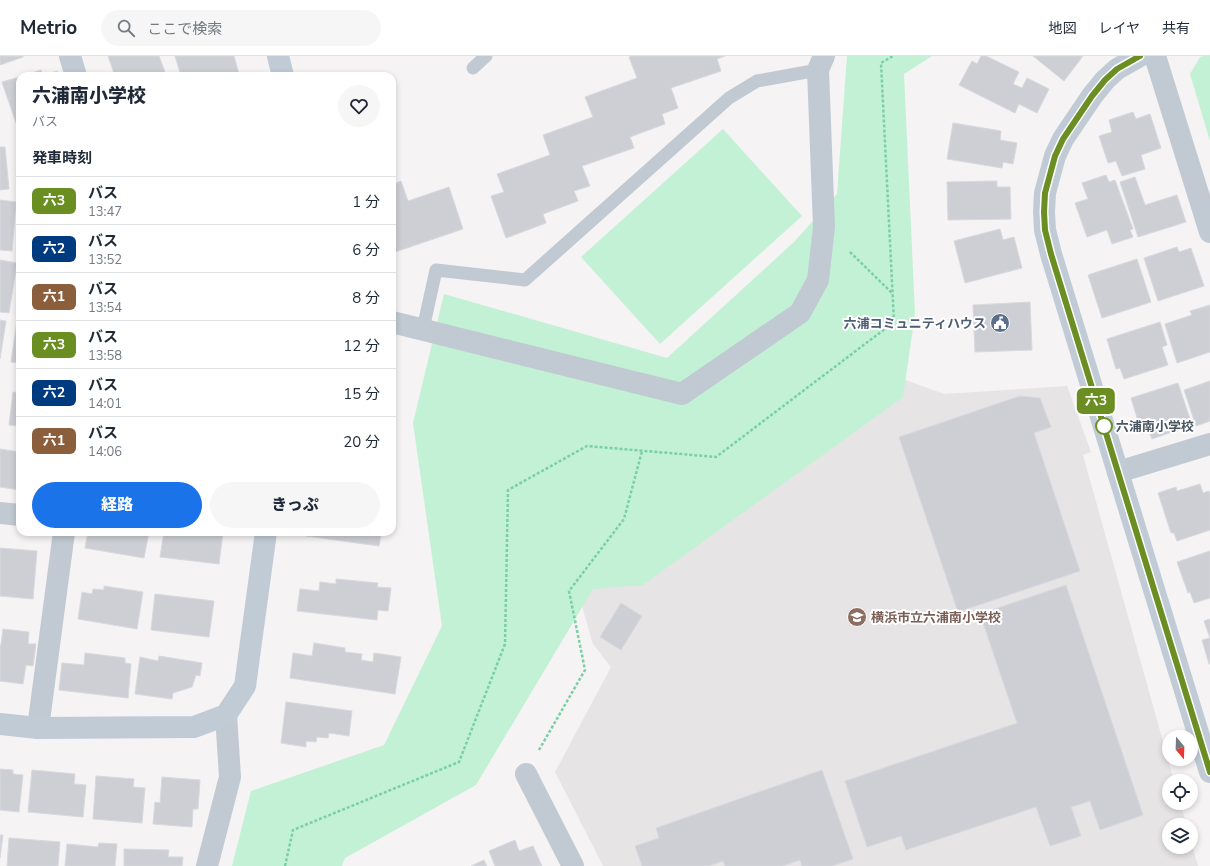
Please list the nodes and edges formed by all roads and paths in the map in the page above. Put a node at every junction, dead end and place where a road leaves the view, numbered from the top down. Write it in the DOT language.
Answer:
graph roads {
  1 [pos="70,56"];
  2 [pos="278,56"];
  3 [pos="486,56"];
  4 [pos="893,56"];
  5 [pos="1140,56"];
  6 [pos="1155,56"];
  7 [pos="821,63"];
  8 [pos="473,68"];
  9 [pos="75,72"];
  10 [pos="282,72"];
  11 [pos="824,227"];
  12 [pos="1210,232"];
  13 [pos="893,294"];
  14 [pos="396,323"];
  15 [pos="423,329"];
  16 [pos="1210,444"];
  17 [pos="642,451"];
  18 [pos="1118,472"];
  19 [pos="0,513"];
  20 [pos="16,515"];
  21 [pos="63,536"];
  22 [pos="265,536"];
  23 [pos="226,715"];
  24 [pos="0,724"];
  25 [pos="38,728"];
  26 [pos="1210,772"];
  27 [pos="526,774"];
  28 [pos="207,866"];
  29 [pos="285,866"];
  30 [pos="572,866"];
  1 -- 9 [label="street"];
  2 -- 10 [label="street"];
  3 -- 8 [label="lane"];
  4 -- 13 [label="path"];
  5 -- 18 [label="street"];
  6 -- 12 [label="street"];
  7 -- 11 [label="street"];
  7 -- 15 [label="lane"];
  11 -- 13 [label="path"];
  11 -- 15 [label="street"];
  13 -- 17 [label="path"];
  14 -- 15 [label="street"];
  16 -- 18 [label="street"];
  17 -- 27 [label="path"];
  17 -- 29 [label="path"];
  18 -- 26 [label="street"];
  19 -- 20 [label="street"];
  21 -- 25 [label="street"];
  22 -- 23 [label="street"];
  23 -- 25 [label="street"];
  23 -- 28 [label="street"];
  24 -- 25 [label="street"];
  27 -- 30 [label="street"];
}
